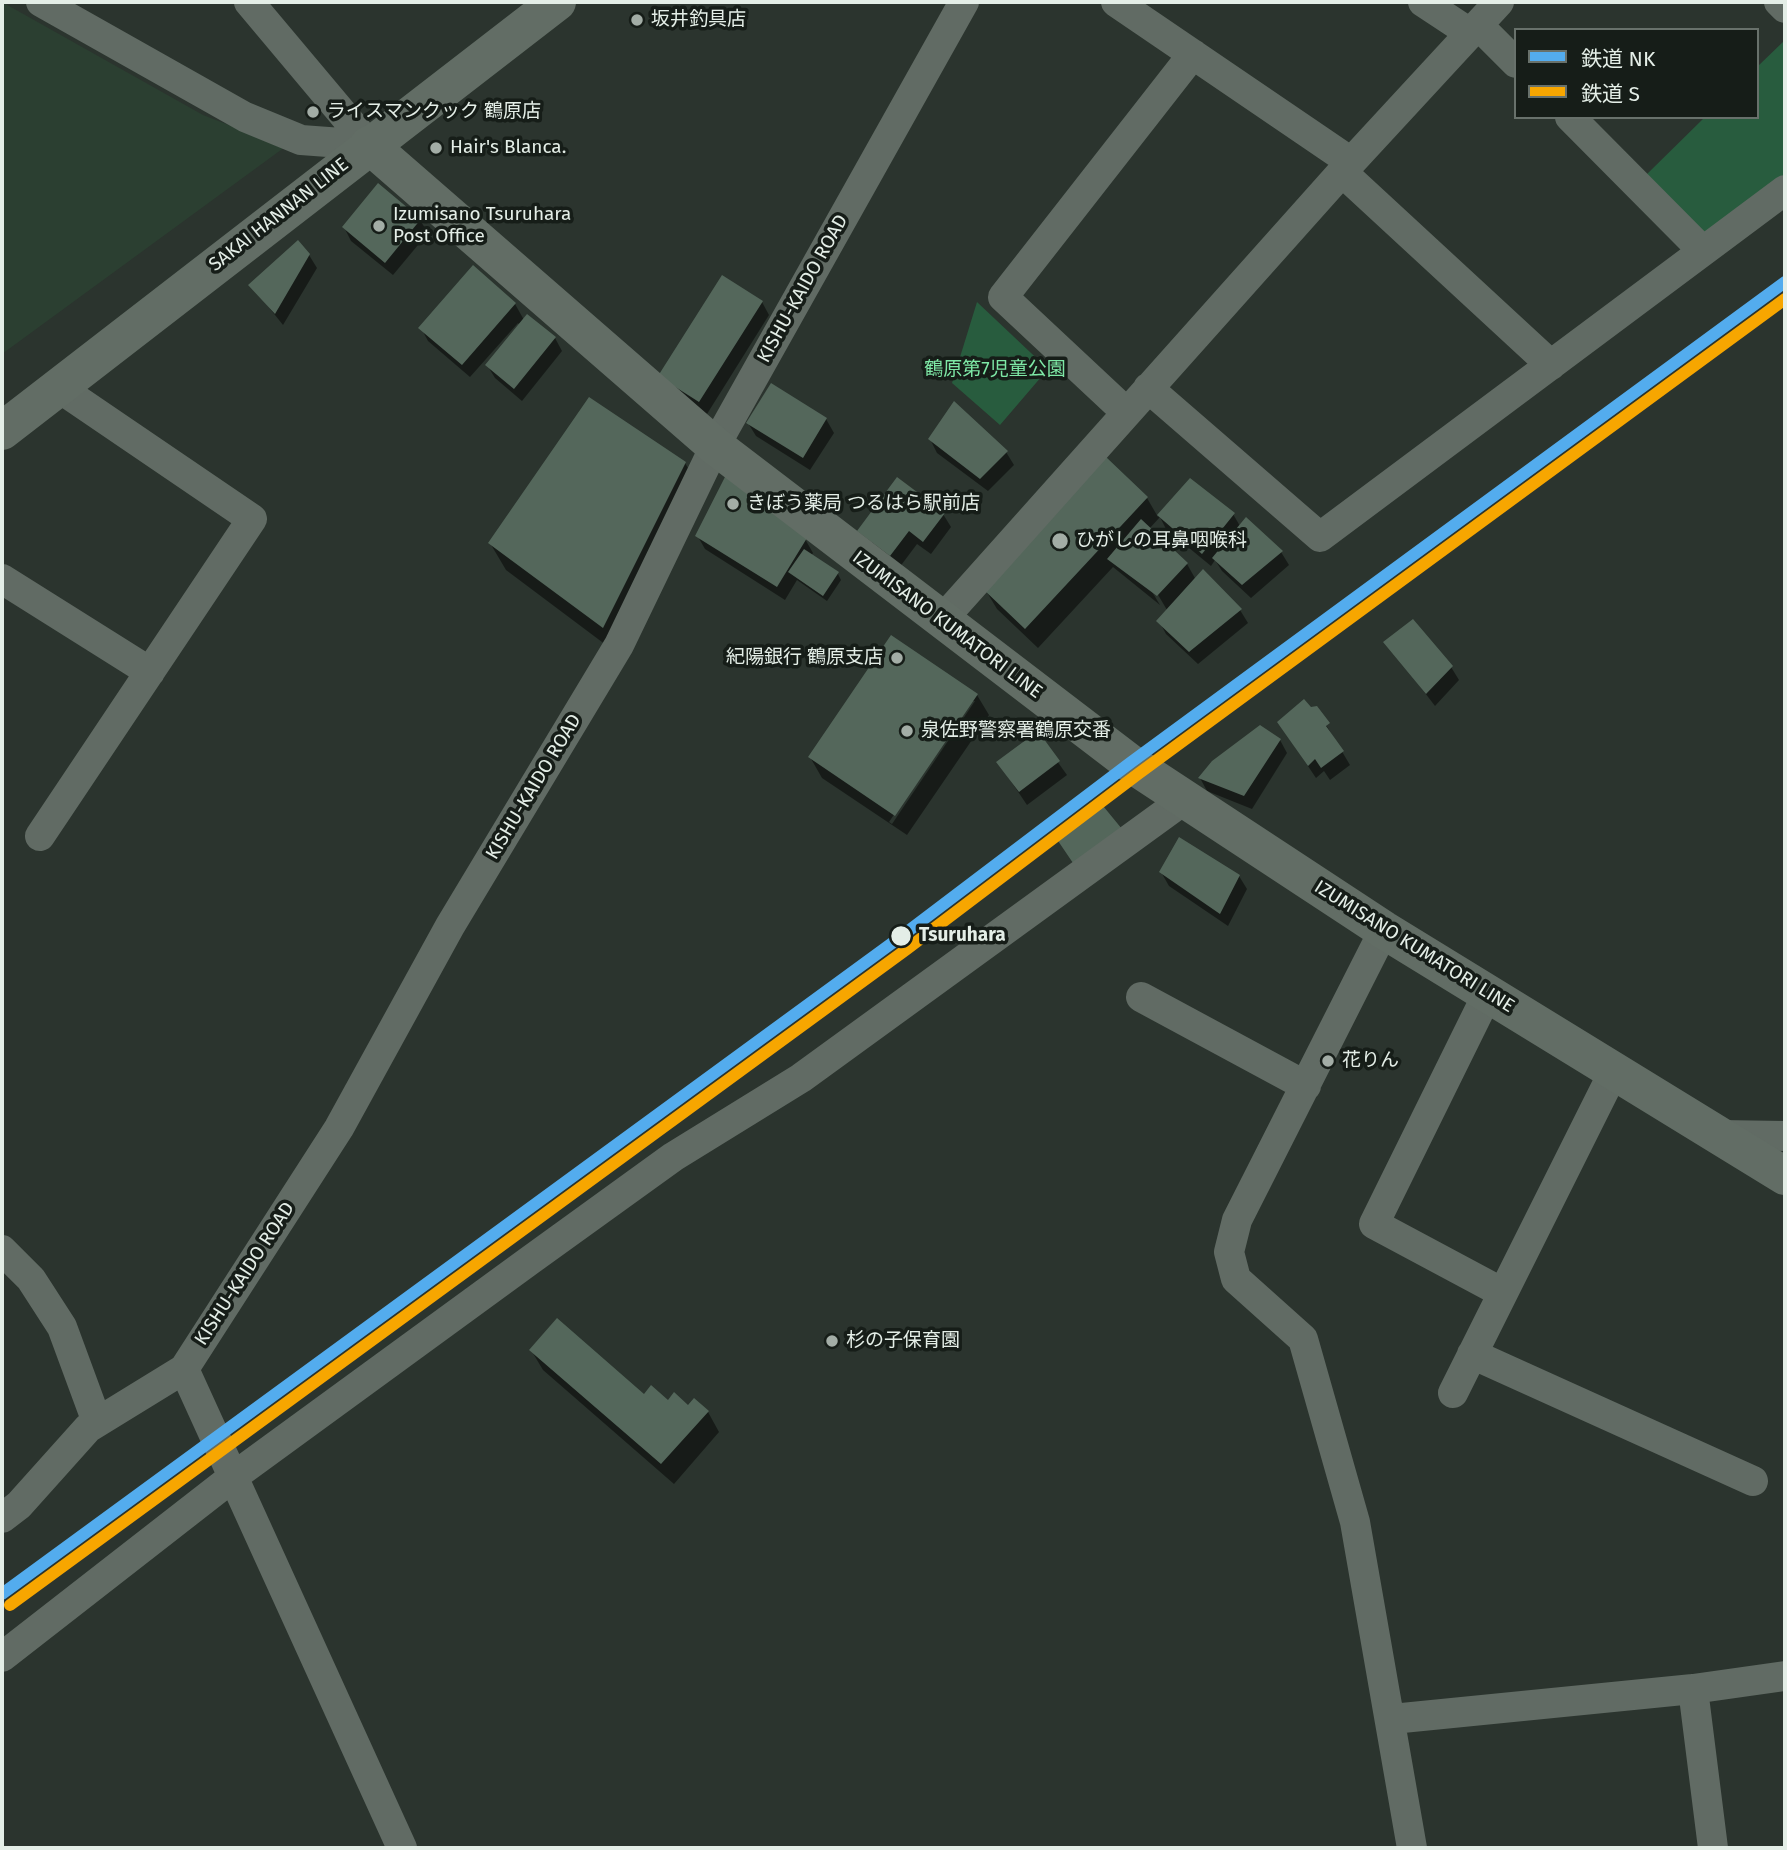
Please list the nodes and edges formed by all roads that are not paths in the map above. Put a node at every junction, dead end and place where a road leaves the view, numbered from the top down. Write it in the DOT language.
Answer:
graph roads {
  1 [pos="41,2"];
  2 [pos="249,2"];
  3 [pos="557,2"];
  4 [pos="964,2"];
  5 [pos="1116,2"];
  6 [pos="1423,2"];
  7 [pos="1499,2"];
  8 [pos="1779,2"];
  9 [pos="1785,8"];
  10 [pos="1474,29"];
  11 [pos="1193,54"];
  12 [pos="1514,61"];
  13 [pos="1572,119"];
  14 [pos="369,145"];
  15 [pos="1346,167"];
  16 [pos="1785,190"];
  17 [pos="1703,251"];
  18 [pos="1550,365"];
  19 [pos="58,387"];
  20 [pos="1148,388"];
  21 [pos="1126,412"];
  22 [pos="2,431"];
  23 [pos="715,446"];
  24 [pos="2,579"];
  25 [pos="941,621"];
  26 [pos="150,672"];
  27 [pos="1185,799"];
  28 [pos="40,836"];
  29 [pos="1384,930"];
  30 [pos="1488,993"];
  31 [pos="1141,997"];
  32 [pos="1614,1071"];
  33 [pos="1306,1086"];
  34 [pos="1718,1135"];
  35 [pos="1785,1136"];
  36 [pos="1785,1176"];
  37 [pos="2,1250"];
  38 [pos="1503,1293"];
  39 [pos="1472,1353"];
  40 [pos="184,1369"];
  41 [pos="1453,1393"];
  42 [pos="97,1422"];
  43 [pos="233,1477"];
  44 [pos="1753,1481"];
  45 [pos="10,1512"];
  46 [pos="2,1657"];
  47 [pos="1785,1676"];
  48 [pos="1693,1689"];
  49 [pos="1392,1720"];
  50 [pos="402,1848"];
  51 [pos="1412,1848"];
  52 [pos="1713,1848"];
  1 -- 14 [label="street"];
  2 -- 14 [label="street"];
  3 -- 14 [label="main road, SAKAI HANNAN LINE"];
  4 -- 23 [label="street, KISHU-KAIDO ROAD"];
  5 -- 11 [label="street"];
  6 -- 10 [label="street"];
  7 -- 10 [label="street"];
  8 -- 9 [label="street"];
  10 -- 12 [label="street"];
  10 -- 15 [label="street"];
  11 -- 15 [label="street"];
  11 -- 21 [label="street"];
  13 -- 17 [label="street"];
  14 -- 19 [label="main road, SAKAI HANNAN LINE"];
  14 -- 23 [label="main road, IZUMISANO KUMATORI LINE"];
  15 -- 18 [label="street"];
  15 -- 20 [label="street"];
  16 -- 17 [label="street"];
  17 -- 18 [label="street"];
  18 -- 20 [label="street"];
  19 -- 22 [label="main road, SAKAI HANNAN LINE"];
  19 -- 26 [label="street"];
  20 -- 21 [label="street"];
  21 -- 25 [label="street"];
  23 -- 25 [label="main road, IZUMISANO KUMATORI LINE"];
  23 -- 40 [label="street, KISHU-KAIDO ROAD"];
  24 -- 26 [label="street"];
  25 -- 27 [label="main road, IZUMISANO KUMATORI LINE"];
  26 -- 28 [label="street"];
  27 -- 29 [label="main road, IZUMISANO KUMATORI LINE"];
  27 -- 43 [label="street"];
  29 -- 30 [label="main road, IZUMISANO KUMATORI LINE"];
  29 -- 33 [label="street"];
  30 -- 32 [label="main road, IZUMISANO KUMATORI LINE"];
  30 -- 38 [label="street"];
  31 -- 33 [label="street"];
  32 -- 34 [label="main road, IZUMISANO KUMATORI LINE"];
  32 -- 38 [label="street"];
  33 -- 49 [label="street"];
  34 -- 35 [label="street"];
  34 -- 36 [label="main road, IZUMISANO KUMATORI LINE"];
  37 -- 42 [label="street"];
  38 -- 39 [label="street"];
  39 -- 41 [label="street"];
  39 -- 44 [label="street"];
  40 -- 42 [label="street, KISHU-KAIDO ROAD"];
  40 -- 43 [label="street"];
  42 -- 45 [label="street, KISHU-KAIDO ROAD"];
  43 -- 46 [label="street"];
  43 -- 50 [label="street"];
  47 -- 48 [label="street"];
  48 -- 49 [label="street"];
  48 -- 52 [label="street"];
  49 -- 51 [label="street"];
}
